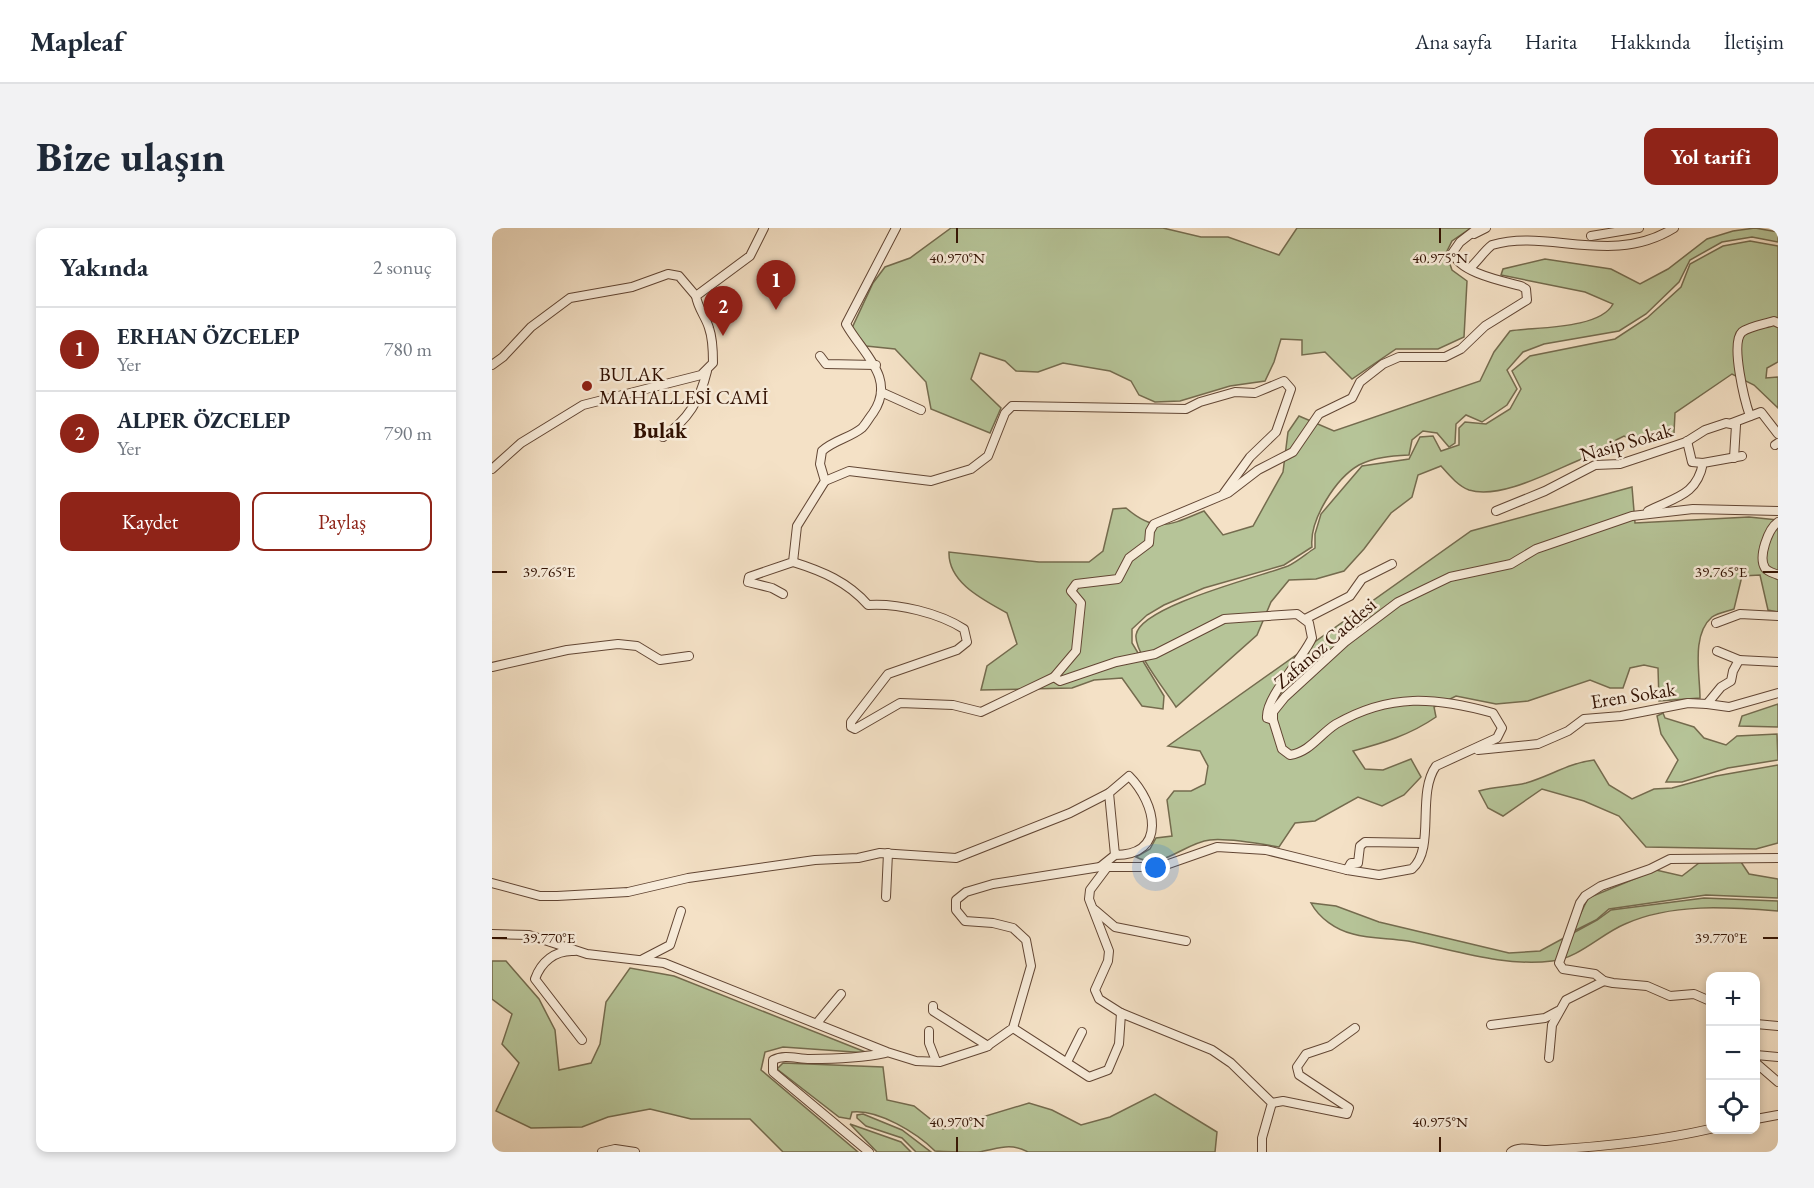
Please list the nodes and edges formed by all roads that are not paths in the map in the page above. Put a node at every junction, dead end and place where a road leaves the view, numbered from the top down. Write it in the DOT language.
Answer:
graph roads {
  1 [pos="764,228"];
  2 [pos="896,228"];
  3 [pos="1478,228"];
  4 [pos="1486,228"];
  5 [pos="1639,228"];
  6 [pos="1674,228"];
  7 [pos="1524,231"];
  8 [pos="1572,234"];
  9 [pos="1467,237"];
  10 [pos="1583,237"];
  11 [pos="1470,268"];
  12 [pos="696,296"];
  13 [pos="1778,323"];
  14 [pos="820,356"];
  15 [pos="492,365"];
  16 [pos="876,365"];
  17 [pos="707,369"];
  18 [pos="881,392"];
  19 [pos="921,410"];
  20 [pos="1750,417"];
  21 [pos="1732,423"];
  22 [pos="1778,434"];
  23 [pos="663,437"];
  24 [pos="1688,441"];
  25 [pos="1703,463"];
  26 [pos="492,469"];
  27 [pos="825,481"];
  28 [pos="1224,495"];
  29 [pos="1496,511"];
  30 [pos="1778,511"];
  31 [pos="1644,513"];
  32 [pos="1778,522"];
  33 [pos="794,562"];
  34 [pos="1392,564"];
  35 [pos="1778,575"];
  36 [pos="783,594"];
  37 [pos="1778,616"];
  38 [pos="1305,619"];
  39 [pos="1716,623"];
  40 [pos="1717,651"];
  41 [pos="688,656"];
  42 [pos="1739,660"];
  43 [pos="1778,662"];
  44 [pos="492,667"];
  45 [pos="1054,677"];
  46 [pos="1778,693"];
  47 [pos="1707,704"];
  48 [pos="1273,720"];
  49 [pos="1474,750"];
  50 [pos="1110,794"];
  51 [pos="1423,843"];
  52 [pos="888,853"];
  53 [pos="1115,855"];
  54 [pos="1778,858"];
  55 [pos="1104,867"];
  56 [pos="1347,870"];
  57 [pos="492,883"];
  58 [pos="886,897"];
  59 [pos="1093,909"];
  60 [pos="681,911"];
  61 [pos="492,934"];
  62 [pos="1186,941"];
  63 [pos="582,952"];
  64 [pos="639,960"];
  65 [pos="1604,981"];
  66 [pos="841,994"];
  67 [pos="1706,999"];
  68 [pos="933,1006"];
  69 [pos="1560,1010"];
  70 [pos="1121,1013"];
  71 [pos="817,1023"];
  72 [pos="1760,1024"];
  73 [pos="1491,1025"];
  74 [pos="1778,1026"];
  75 [pos="1013,1028"];
  76 [pos="1355,1028"];
  77 [pos="929,1031"];
  78 [pos="1082,1032"];
  79 [pos="582,1040"];
  80 [pos="988,1046"];
  81 [pos="887,1052"];
  82 [pos="1760,1055"];
  83 [pos="1778,1056"];
  84 [pos="1550,1058"];
  85 [pos="936,1061"];
  86 [pos="1067,1062"];
  87 [pos="1760,1067"];
  88 [pos="1778,1082"];
  89 [pos="1272,1104"];
  90 [pos="1778,1115"];
  91 [pos="1760,1118"];
  92 [pos="1706,1130"];
  93 [pos="602,1152"];
  94 [pos="635,1152"];
  95 [pos="868,1152"];
  96 [pos="1262,1152"];
  97 [pos="1511,1152"];
  1 -- 12 [label="street"];
  2 -- 16 [label="street"];
  3 -- 9 [label="street"];
  4 -- 9 [label="street"];
  5 -- 10 [label="street"];
  6 -- 10 [label="street"];
  7 -- 11 [label="street"];
  8 -- 10 [label="street"];
  9 -- 11 [label="street"];
  11 -- 28 [label="street"];
  12 -- 15 [label="street"];
  12 -- 17 [label="street"];
  13 -- 20 [label="street"];
  14 -- 16 [label="street"];
  16 -- 18 [label="street"];
  17 -- 23 [label="street"];
  17 -- 26 [label="street"];
  18 -- 19 [label="street"];
  18 -- 27 [label="street"];
  20 -- 21 [label="street, Nasip Sokak"];
  20 -- 22 [label="street"];
  21 -- 24 [label="street, Nasip Sokak"];
  21 -- 25 [label="street"];
  24 -- 25 [label="street"];
  24 -- 29 [label="street, Nasip Sokak"];
  25 -- 31 [label="street"];
  27 -- 28 [label="street"];
  27 -- 33 [label="street"];
  28 -- 45 [label="street"];
  30 -- 31 [label="street, Zafanoz Caddesi"];
  31 -- 48 [label="street, Zafanoz Caddesi"];
  32 -- 35 [label="street"];
  33 -- 36 [label="street"];
  33 -- 45 [label="street"];
  34 -- 38 [label="street"];
  37 -- 39 [label="street"];
  38 -- 45 [label="street"];
  38 -- 48 [label="street"];
  40 -- 42 [label="street"];
  41 -- 44 [label="street"];
  42 -- 43 [label="street"];
  42 -- 47 [label="street"];
  46 -- 47 [label="street, Eren Sokak"];
  47 -- 49 [label="street, Eren Sokak"];
  48 -- 49 [label="street, Zafanoz Caddesi"];
  49 -- 51 [label="street, Zafanoz Caddesi"];
  50 -- 52 [label="street"];
  50 -- 53 [label="street"];
  50 -- 53 [label="street"];
  51 -- 56 [label="street, Zafanoz Caddesi"];
  51 -- 56 [label="street"];
  52 -- 57 [label="street"];
  52 -- 58 [label="street"];
  53 -- 55 [label="street"];
  54 -- 65 [label="street"];
  55 -- 56 [label="street, Zafanoz Caddesi"];
  55 -- 59 [label="street"];
  55 -- 75 [label="street, Zafanoz Caddesi"];
  59 -- 62 [label="street"];
  59 -- 70 [label="street"];
  60 -- 64 [label="street"];
  61 -- 63 [label="street"];
  63 -- 64 [label="street"];
  63 -- 79 [label="street"];
  64 -- 71 [label="street"];
  65 -- 67 [label="street"];
  65 -- 69 [label="street"];
  66 -- 71 [label="street"];
  68 -- 80 [label="street"];
  69 -- 73 [label="street"];
  69 -- 84 [label="street"];
  70 -- 86 [label="street"];
  70 -- 89 [label="street"];
  71 -- 81 [label="street"];
  72 -- 74 [label="street"];
  75 -- 80 [label="street"];
  75 -- 86 [label="street"];
  76 -- 89 [label="street"];
  77 -- 85 [label="street"];
  78 -- 86 [label="street"];
  80 -- 85 [label="street"];
  81 -- 85 [label="street"];
  81 -- 95 [label="street"];
  82 -- 83 [label="street"];
  87 -- 88 [label="street"];
  89 -- 96 [label="street"];
  90 -- 91 [label="street"];
  92 -- 97 [label="street"];
  93 -- 94 [label="street"];
}
